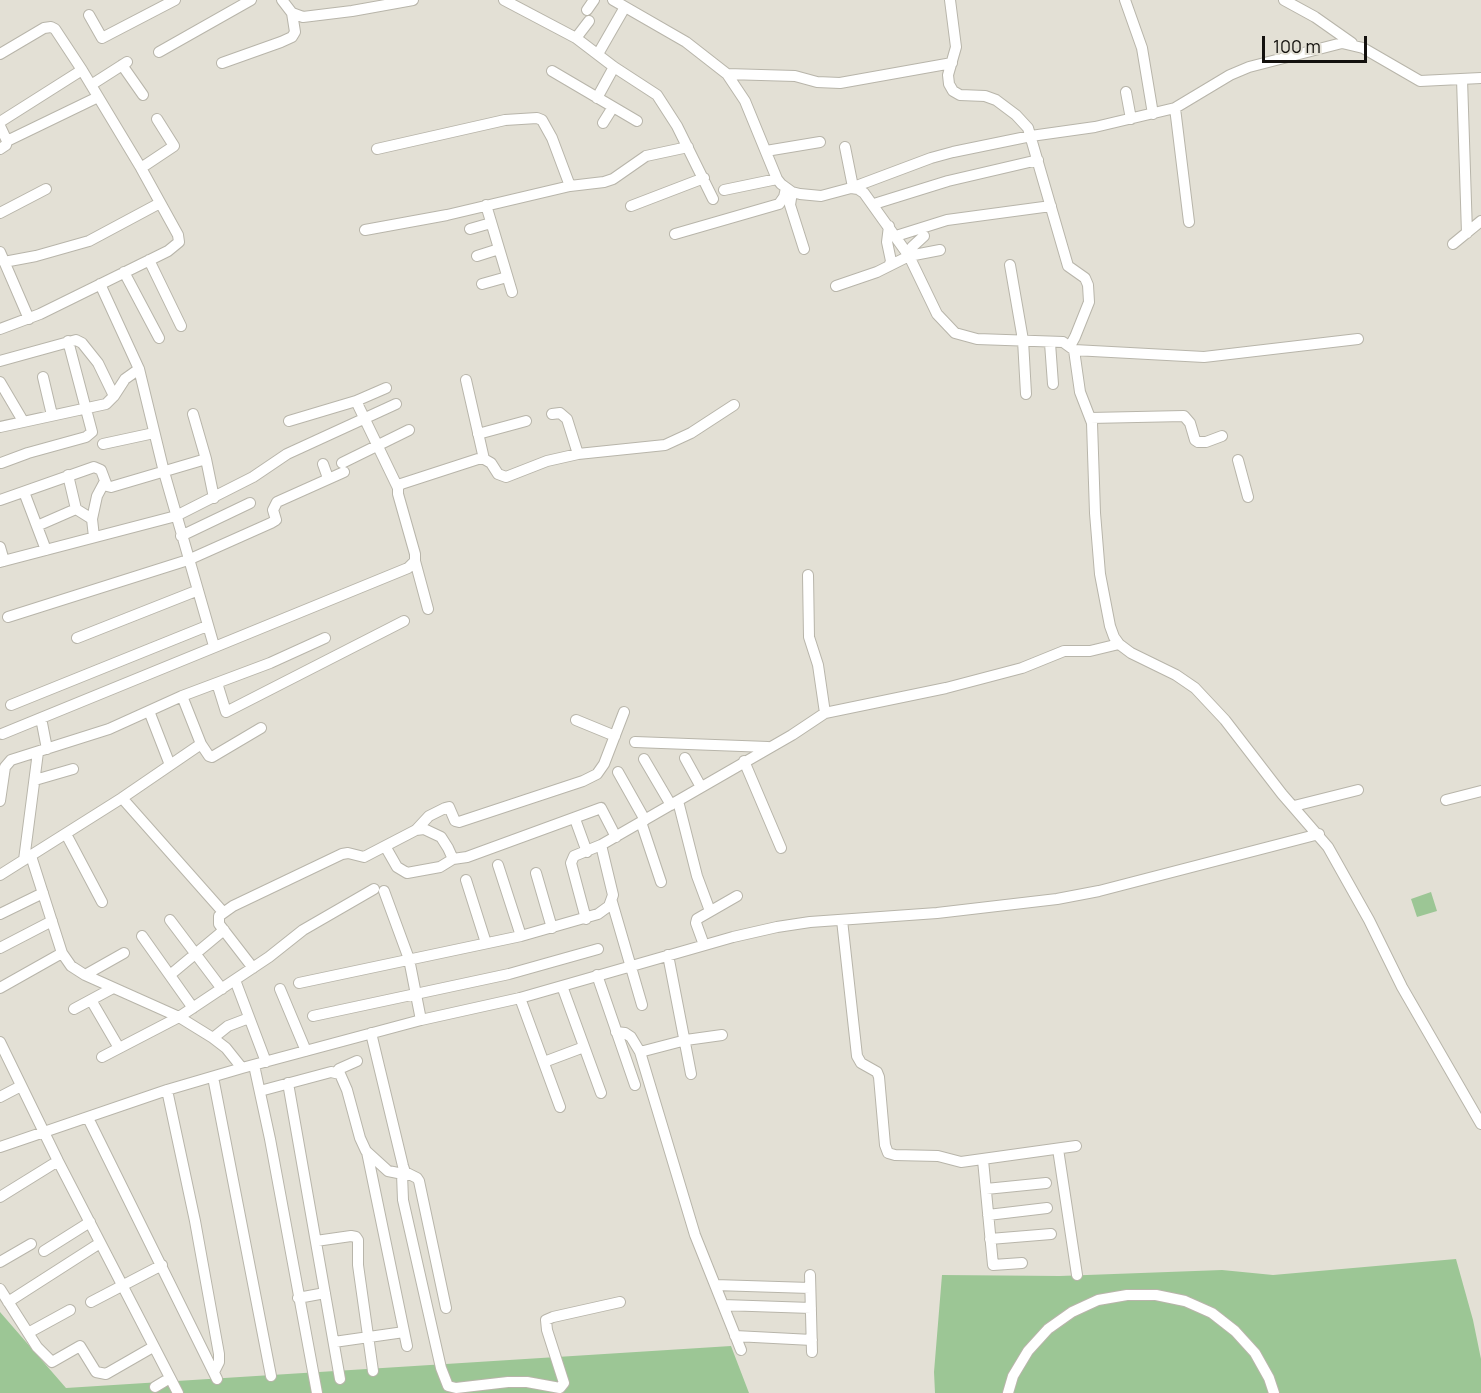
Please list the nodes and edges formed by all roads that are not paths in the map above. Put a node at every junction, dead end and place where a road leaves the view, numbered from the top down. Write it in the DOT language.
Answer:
graph roads {
  1 [pos="175,0"];
  2 [pos="251,0"];
  3 [pos="282,0"];
  4 [pos="413,0"];
  5 [pos="504,0"];
  6 [pos="594,0"];
  7 [pos="613,0"];
  8 [pos="950,0"];
  9 [pos="1125,0"];
  10 [pos="1284,0"];
  11 [pos="625,7"];
  12 [pos="292,13"];
  13 [pos="89,15"];
  14 [pos="576,38"];
  15 [pos="1355,45"];
  16 [pos="159,52"];
  17 [pos="0,54"];
  18 [pos="598,54"];
  19 [pos="222,63"];
  20 [pos="952,63"];
  21 [pos="614,67"];
  22 [pos="82,70"];
  23 [pos="552,71"];
  24 [pos="727,74"];
  25 [pos="1481,78"];
  26 [pos="1462,79"];
  27 [pos="91,85"];
  28 [pos="1126,92"];
  29 [pos="143,95"];
  30 [pos="98,97"];
  31 [pos="597,98"];
  32 [pos="613,107"];
  33 [pos="1175,108"];
  34 [pos="1153,114"];
  35 [pos="157,119"];
  36 [pos="1131,119"];
  37 [pos="637,121"];
  38 [pos="603,123"];
  39 [pos="0,124"];
  40 [pos="1032,136"];
  41 [pos="820,142"];
  42 [pos="3,145"];
  43 [pos="688,147"];
  44 [pos="845,147"];
  45 [pos="377,149"];
  46 [pos="766,151"];
  47 [pos="1038,160"];
  48 [pos="141,168"];
  49 [pos="704,178"];
  50 [pos="777,179"];
  51 [pos="570,186"];
  52 [pos="852,188"];
  53 [pos="46,189"];
  54 [pos="724,190"];
  55 [pos="789,190"];
  56 [pos="713,199"];
  57 [pos="160,203"];
  58 [pos="873,204"];
  59 [pos="486,206"];
  60 [pos="631,206"];
  61 [pos="1051,206"];
  62 [pos="0,213"];
  63 [pos="1481,221"];
  64 [pos="1189,222"];
  65 [pos="491,223"];
  66 [pos="889,226"];
  67 [pos="470,229"];
  68 [pos="365,230"];
  69 [pos="1467,233"];
  70 [pos="675,234"];
  71 [pos="896,236"];
  72 [pos="924,236"];
  73 [pos="1453,244"];
  74 [pos="499,249"];
  75 [pos="804,249"];
  76 [pos="940,250"];
  77 [pos="477,256"];
  78 [pos="909,256"];
  79 [pos="2,257"];
  80 [pos="149,260"];
  81 [pos="1010,265"];
  82 [pos="889,266"];
  83 [pos="124,272"];
  84 [pos="507,277"];
  85 [pos="100,284"];
  86 [pos="482,284"];
  87 [pos="836,286"];
  88 [pos="512,292"];
  89 [pos="29,320"];
  90 [pos="182,326"];
  91 [pos="0,329"];
  92 [pos="159,338"];
  93 [pos="1358,339"];
  94 [pos="1023,340"];
  95 [pos="68,341"];
  96 [pos="1050,343"];
  97 [pos="1072,348"];
  98 [pos="0,361"];
  99 [pos="139,369"];
  100 [pos="44,377"];
  101 [pos="466,380"];
  102 [pos="0,382"];
  103 [pos="1053,384"];
  104 [pos="386,388"];
  105 [pos="1026,394"];
  106 [pos="114,396"];
  107 [pos="5,401"];
  108 [pos="356,401"];
  109 [pos="396,404"];
  110 [pos="734,405"];
  111 [pos="86,408"];
  112 [pos="193,414"];
  113 [pos="552,414"];
  114 [pos="52,415"];
  115 [pos="364,418"];
  116 [pos="1090,418"];
  117 [pos="22,421"];
  118 [pos="289,421"];
  119 [pos="526,421"];
  120 [pos="0,427"];
  121 [pos="409,430"];
  122 [pos="154,433"];
  123 [pos="478,434"];
  124 [pos="1222,436"];
  125 [pos="103,444"];
  126 [pos="377,446"];
  127 [pos="578,454"];
  128 [pos="206,459"];
  129 [pos="484,459"];
  130 [pos="1239,460"];
  131 [pos="1,463"];
  132 [pos="323,464"];
  133 [pos="164,472"];
  134 [pos="68,476"];
  135 [pos="328,478"];
  136 [pos="105,481"];
  137 [pos="398,489"];
  138 [pos="24,492"];
  139 [pos="1248,497"];
  140 [pos="214,498"];
  141 [pos="0,500"];
  142 [pos="250,502"];
  143 [pos="76,509"];
  144 [pos="176,516"];
  145 [pos="92,519"];
  146 [pos="37,526"];
  147 [pos="181,536"];
  148 [pos="94,537"];
  149 [pos="0,547"];
  150 [pos="46,549"];
  151 [pos="188,560"];
  152 [pos="2,561"];
  153 [pos="415,561"];
  154 [pos="808,575"];
  155 [pos="196,591"];
  156 [pos="428,609"];
  157 [pos="8,617"];
  158 [pos="404,621"];
  159 [pos="207,626"];
  160 [pos="77,638"];
  161 [pos="325,638"];
  162 [pos="1119,644"];
  163 [pos="214,646"];
  164 [pos="217,683"];
  165 [pos="182,696"];
  166 [pos="11,705"];
  167 [pos="149,711"];
  168 [pos="624,712"];
  169 [pos="825,713"];
  170 [pos="41,718"];
  171 [pos="576,720"];
  172 [pos="261,728"];
  173 [pos="2,734"];
  174 [pos="615,736"];
  175 [pos="635,742"];
  176 [pos="201,744"];
  177 [pos="768,747"];
  178 [pos="43,751"];
  179 [pos="685,758"];
  180 [pos="644,759"];
  181 [pos="744,761"];
  182 [pos="170,765"];
  183 [pos="73,769"];
  184 [pos="618,772"];
  185 [pos="35,780"];
  186 [pos="701,787"];
  187 [pos="1358,790"];
  188 [pos="1481,791"];
  189 [pos="122,798"];
  190 [pos="1446,800"];
  191 [pos="0,801"];
  192 [pos="674,803"];
  193 [pos="1294,806"];
  194 [pos="575,819"];
  195 [pos="643,821"];
  196 [pos="416,830"];
  197 [pos="66,834"];
  198 [pos="1319,834"];
  199 [pos="616,837"];
  200 [pos="601,845"];
  201 [pos="385,846"];
  202 [pos="781,848"];
  203 [pos="587,852"];
  204 [pos="28,858"];
  205 [pos="453,859"];
  206 [pos="498,865"];
  207 [pos="536,873"];
  208 [pos="0,875"];
  209 [pos="466,880"];
  210 [pos="661,882"];
  211 [pos="43,893"];
  212 [pos="737,896"];
  213 [pos="102,902"];
  214 [pos="612,902"];
  215 [pos="711,911"];
  216 [pos="222,912"];
  217 [pos="0,914"];
  218 [pos="585,919"];
  219 [pos="170,920"];
  220 [pos="842,920"];
  221 [pos="52,921"];
  222 [pos="552,928"];
  223 [pos="224,930"];
  224 [pos="142,936"];
  225 [pos="521,936"];
  226 [pos="486,943"];
  227 [pos="704,945"];
  228 [pos="0,948"];
  229 [pos="598,949"];
  230 [pos="62,953"];
  231 [pos="124,953"];
  232 [pos="195,954"];
  233 [pos="668,955"];
  234 [pos="409,959"];
  235 [pos="632,965"];
  236 [pos="253,968"];
  237 [pos="85,975"];
  238 [pos="170,975"];
  239 [pos="597,975"];
  240 [pos="235,980"];
  241 [pos="299,983"];
  242 [pos="562,986"];
  243 [pos="113,987"];
  244 [pos="0,988"];
  245 [pos="222,989"];
  246 [pos="280,989"];
  247 [pos="416,993"];
  248 [pos="520,998"];
  249 [pos="91,1000"];
  250 [pos="642,1005"];
  251 [pos="193,1008"];
  252 [pos="74,1009"];
  253 [pos="313,1016"];
  254 [pos="179,1017"];
  255 [pos="249,1018"];
  256 [pos="421,1020"];
  257 [pos="616,1032"];
  258 [pos="371,1033"];
  259 [pos="722,1035"];
  260 [pos="213,1038"];
  261 [pos="686,1040"];
  262 [pos="0,1042"];
  263 [pos="584,1047"];
  264 [pos="119,1048"];
  265 [pos="306,1051"];
  266 [pos="640,1052"];
  267 [pos="3,1057"];
  268 [pos="102,1057"];
  269 [pos="357,1061"];
  270 [pos="266,1062"];
  271 [pos="544,1062"];
  272 [pos="254,1065"];
  273 [pos="242,1068"];
  274 [pos="337,1072"];
  275 [pos="691,1074"];
  276 [pos="213,1077"];
  277 [pos="288,1083"];
  278 [pos="634,1085"];
  279 [pos="21,1086"];
  280 [pos="168,1090"];
  281 [pos="260,1091"];
  282 [pos="601,1093"];
  283 [pos="0,1096"];
  284 [pos="560,1107"];
  285 [pos="88,1118"];
  286 [pos="1481,1124"];
  287 [pos="44,1132"];
  288 [pos="1076,1146"];
  289 [pos="0,1147"];
  290 [pos="1058,1149"];
  291 [pos="366,1151"];
  292 [pos="983,1160"];
  293 [pos="58,1161"];
  294 [pos="405,1174"];
  295 [pos="1046,1183"];
  296 [pos="986,1189"];
  297 [pos="0,1197"];
  298 [pos="1047,1208"];
  299 [pos="988,1215"];
  300 [pos="90,1222"];
  301 [pos="1051,1234"];
  302 [pos="990,1239"];
  303 [pos="316,1241"];
  304 [pos="100,1243"];
  305 [pos="31,1244"];
  306 [pos="44,1251"];
  307 [pos="0,1262"];
  308 [pos="1022,1263"];
  309 [pos="162,1265"];
  310 [pos="810,1275"];
  311 [pos="1077,1275"];
  312 [pos="715,1285"];
  313 [pos="121,1286"];
  314 [pos="810,1288"];
  315 [pos="0,1289"];
  316 [pos="325,1293"];
  317 [pos="298,1298"];
  318 [pos="8,1302"];
  319 [pos="91,1302"];
  320 [pos="620,1302"];
  321 [pos="723,1305"];
  322 [pos="446,1308"];
  323 [pos="811,1308"];
  324 [pos="70,1310"];
  325 [pos="404,1332"];
  326 [pos="28,1333"];
  327 [pos="735,1336"];
  328 [pos="369,1337"];
  329 [pos="812,1340"];
  330 [pos="334,1342"];
  331 [pos="407,1346"];
  332 [pos="153,1347"];
  333 [pos="741,1350"];
  334 [pos="812,1352"];
  335 [pos="373,1371"];
  336 [pos="271,1376"];
  337 [pos="170,1378"];
  338 [pos="340,1379"];
  339 [pos="156,1387"];
  340 [pos="177,1393"];
  341 [pos="316,1393"];
  342 [pos="1008,1393"];
  343 [pos="1274,1393"];
  1 -- 13 [label="street"];
  2 -- 16 [label="street"];
  3 -- 12 [label="street"];
  4 -- 12 [label="street"];
  5 -- 14 [label="street"];
  6 -- 14 [label="street"];
  7 -- 11 [label="street"];
  8 -- 20 [label="street"];
  9 -- 34 [label="street"];
  10 -- 15 [label="street"];
  11 -- 18 [label="street"];
  11 -- 24 [label="street"];
  12 -- 19 [label="street"];
  14 -- 18 [label="street"];
  15 -- 26 [label="street"];
  15 -- 33 [label="street"];
  17 -- 22 [label="street"];
  18 -- 21 [label="street"];
  20 -- 24 [label="street"];
  20 -- 40 [label="street"];
  21 -- 31 [label="street"];
  21 -- 43 [label="street"];
  22 -- 27 [label="street"];
  22 -- 39 [label="street"];
  23 -- 31 [label="street"];
  24 -- 46 [label="street"];
  25 -- 26 [label="street"];
  26 -- 69 [label="street"];
  27 -- 29 [label="street"];
  27 -- 30 [label="street"];
  28 -- 36 [label="street"];
  30 -- 42 [label="street"];
  30 -- 48 [label="street"];
  31 -- 32 [label="street"];
  32 -- 37 [label="street"];
  32 -- 38 [label="street"];
  33 -- 34 [label="street"];
  33 -- 64 [label="street"];
  34 -- 36 [label="street"];
  35 -- 48 [label="street"];
  36 -- 40 [label="street"];
  39 -- 42 [label="street"];
  40 -- 47 [label="street"];
  40 -- 52 [label="street"];
  41 -- 46 [label="street"];
  43 -- 49 [label="street"];
  43 -- 51 [label="street"];
  44 -- 52 [label="street"];
  45 -- 51 [label="street"];
  46 -- 50 [label="street"];
  47 -- 58 [label="street"];
  47 -- 61 [label="street"];
  48 -- 57 [label="street"];
  49 -- 56 [label="street"];
  49 -- 60 [label="street"];
  50 -- 54 [label="street"];
  50 -- 55 [label="street"];
  51 -- 59 [label="street"];
  52 -- 55 [label="street"];
  52 -- 58 [label="street"];
  53 -- 62 [label="street"];
  55 -- 70 [label="street"];
  55 -- 75 [label="street"];
  57 -- 79 [label="street"];
  57 -- 80 [label="street"];
  58 -- 66 [label="street"];
  59 -- 65 [label="street"];
  59 -- 68 [label="street"];
  61 -- 71 [label="street"];
  61 -- 97 [label="street"];
  63 -- 69 [label="street"];
  65 -- 67 [label="street"];
  65 -- 74 [label="street"];
  66 -- 71 [label="street"];
  66 -- 82 [label="street"];
  69 -- 73 [label="street"];
  71 -- 78 [label="street"];
  72 -- 78 [label="street"];
  74 -- 77 [label="street"];
  74 -- 84 [label="street"];
  76 -- 78 [label="street"];
  78 -- 82 [label="street"];
  78 -- 94 [label="street"];
  79 -- 89 [label="street"];
  80 -- 83 [label="street"];
  80 -- 90 [label="street"];
  81 -- 94 [label="street"];
  82 -- 87 [label="street"];
  83 -- 85 [label="street"];
  83 -- 92 [label="street"];
  84 -- 86 [label="street"];
  84 -- 88 [label="street"];
  85 -- 89 [label="street"];
  85 -- 99 [label="street"];
  89 -- 91 [label="street"];
  93 -- 97 [label="street"];
  94 -- 96 [label="street"];
  94 -- 105 [label="street"];
  95 -- 98 [label="street"];
  95 -- 106 [label="street"];
  95 -- 111 [label="street"];
  96 -- 97 [label="street"];
  96 -- 103 [label="street"];
  97 -- 116 [label="street"];
  99 -- 106 [label="street"];
  99 -- 122 [label="street"];
  100 -- 114 [label="street"];
  101 -- 123 [label="street"];
  102 -- 107 [label="street"];
  104 -- 108 [label="street"];
  106 -- 111 [label="street"];
  107 -- 117 [label="street"];
  108 -- 115 [label="street"];
  108 -- 118 [label="street"];
  109 -- 115 [label="street"];
  110 -- 127 [label="street"];
  111 -- 114 [label="street"];
  111 -- 131 [label="street"];
  112 -- 128 [label="street"];
  113 -- 127 [label="street"];
  114 -- 117 [label="street"];
  115 -- 126 [label="street"];
  115 -- 140 [label="street"];
  116 -- 124 [label="street"];
  116 -- 162 [label="street"];
  117 -- 120 [label="street"];
  119 -- 123 [label="street"];
  121 -- 126 [label="street"];
  122 -- 125 [label="street"];
  122 -- 133 [label="street"];
  123 -- 129 [label="street"];
  126 -- 135 [label="street"];
  126 -- 137 [label="street"];
  127 -- 129 [label="street"];
  128 -- 133 [label="street"];
  128 -- 140 [label="street"];
  129 -- 137 [label="street"];
  130 -- 139 [label="street"];
  132 -- 135 [label="street"];
  133 -- 136 [label="street"];
  133 -- 144 [label="street"];
  134 -- 136 [label="street"];
  134 -- 138 [label="street"];
  134 -- 143 [label="street"];
  135 -- 151 [label="street"];
  136 -- 145 [label="street"];
  137 -- 153 [label="street"];
  138 -- 141 [label="street"];
  138 -- 146 [label="street"];
  140 -- 144 [label="street"];
  142 -- 147 [label="street"];
  143 -- 145 [label="street"];
  143 -- 146 [label="street"];
  144 -- 147 [label="street"];
  144 -- 148 [label="street"];
  145 -- 148 [label="street"];
  146 -- 150 [label="street"];
  147 -- 151 [label="street"];
  148 -- 150 [label="street"];
  149 -- 152 [label="street"];
  150 -- 152 [label="street"];
  151 -- 155 [label="street"];
  151 -- 157 [label="street"];
  153 -- 156 [label="street"];
  153 -- 163 [label="street"];
  154 -- 169 [label="street"];
  155 -- 159 [label="street"];
  155 -- 160 [label="street"];
  158 -- 164 [label="street"];
  159 -- 163 [label="street"];
  159 -- 166 [label="street"];
  161 -- 164 [label="street"];
  162 -- 169 [label="street"];
  162 -- 193 [label="street"];
  163 -- 170 [label="street"];
  164 -- 165 [label="street"];
  165 -- 167 [label="street"];
  165 -- 176 [label="street"];
  167 -- 178 [label="street"];
  167 -- 182 [label="street"];
  168 -- 174 [label="street"];
  169 -- 177 [label="street"];
  170 -- 173 [label="street"];
  170 -- 178 [label="street"];
  171 -- 174 [label="street"];
  172 -- 176 [label="street"];
  174 -- 196 [label="street"];
  175 -- 177 [label="street"];
  176 -- 182 [label="street"];
  177 -- 181 [label="street"];
  178 -- 185 [label="street"];
  178 -- 191 [label="street"];
  179 -- 186 [label="street"];
  180 -- 192 [label="street"];
  181 -- 186 [label="street"];
  181 -- 202 [label="street"];
  182 -- 189 [label="street"];
  183 -- 185 [label="street"];
  184 -- 195 [label="street"];
  185 -- 204 [label="street"];
  186 -- 192 [label="street"];
  187 -- 193 [label="street"];
  188 -- 190 [label="street"];
  189 -- 197 [label="street"];
  189 -- 216 [label="street"];
  192 -- 195 [label="street"];
  192 -- 215 [label="street"];
  193 -- 198 [label="street"];
  194 -- 199 [label="street"];
  194 -- 203 [label="street"];
  194 -- 205 [label="street"];
  195 -- 199 [label="street"];
  195 -- 210 [label="street"];
  196 -- 201 [label="street"];
  196 -- 205 [label="street"];
  197 -- 204 [label="street"];
  197 -- 213 [label="street"];
  198 -- 220 [label="street"];
  198 -- 286 [label="street"];
  199 -- 200 [label="street"];
  200 -- 203 [label="street"];
  200 -- 214 [label="street"];
  201 -- 205 [label="street"];
  201 -- 216 [label="street"];
  203 -- 218 [label="street"];
  204 -- 208 [label="street"];
  204 -- 211 [label="street"];
  206 -- 225 [label="street"];
  207 -- 222 [label="street"];
  209 -- 226 [label="street"];
  211 -- 217 [label="street"];
  211 -- 221 [label="street"];
  212 -- 215 [label="street"];
  214 -- 218 [label="street"];
  214 -- 235 [label="street"];
  215 -- 227 [label="street"];
  216 -- 223 [label="street"];
  218 -- 222 [label="street"];
  219 -- 232 [label="street"];
  220 -- 227 [label="street"];
  220 -- 292 [label="street"];
  221 -- 228 [label="street"];
  221 -- 230 [label="street"];
  222 -- 225 [label="street"];
  223 -- 232 [label="street"];
  223 -- 236 [label="street"];
  224 -- 238 [label="street"];
  225 -- 226 [label="street"];
  226 -- 234 [label="street"];
  227 -- 233 [label="street"];
  229 -- 247 [label="street"];
  230 -- 237 [label="street"];
  230 -- 244 [label="street"];
  231 -- 237 [label="street"];
  232 -- 238 [label="street"];
  232 -- 245 [label="street"];
  233 -- 235 [label="street"];
  233 -- 261 [label="street"];
  234 -- 236 [label="street"];
  234 -- 241 [label="street"];
  234 -- 247 [label="street"];
  235 -- 239 [label="street"];
  235 -- 250 [label="street"];
  236 -- 240 [label="street"];
  237 -- 243 [label="street"];
  238 -- 251 [label="street"];
  239 -- 242 [label="street"];
  239 -- 257 [label="street"];
  240 -- 245 [label="street"];
  240 -- 255 [label="street"];
  242 -- 248 [label="street"];
  242 -- 263 [label="street"];
  243 -- 249 [label="street"];
  243 -- 254 [label="street"];
  245 -- 251 [label="street"];
  246 -- 265 [label="street"];
  247 -- 253 [label="street"];
  247 -- 256 [label="street"];
  248 -- 256 [label="street"];
  248 -- 271 [label="street"];
  249 -- 252 [label="street"];
  249 -- 264 [label="street"];
  251 -- 254 [label="street"];
  254 -- 260 [label="street"];
  254 -- 264 [label="street"];
  255 -- 260 [label="street"];
  255 -- 270 [label="street"];
  256 -- 258 [label="street"];
  257 -- 266 [label="street"];
  257 -- 278 [label="street"];
  258 -- 265 [label="street"];
  258 -- 294 [label="street"];
  259 -- 261 [label="street"];
  260 -- 273 [label="street"];
  261 -- 266 [label="street"];
  261 -- 275 [label="street"];
  262 -- 267 [label="street"];
  263 -- 271 [label="street"];
  263 -- 282 [label="street"];
  264 -- 268 [label="street"];
  265 -- 270 [label="street"];
  266 -- 312 [label="street"];
  267 -- 279 [label="street"];
  269 -- 274 [label="street"];
  270 -- 272 [label="street"];
  271 -- 284 [label="street"];
  272 -- 273 [label="street"];
  272 -- 281 [label="street"];
  273 -- 276 [label="street"];
  274 -- 277 [label="street"];
  274 -- 291 [label="street"];
  276 -- 280 [label="street"];
  276 -- 336 [label="street"];
  277 -- 281 [label="street"];
  277 -- 303 [label="street"];
  279 -- 283 [label="street"];
  279 -- 287 [label="street"];
  280 -- 285 [label="street"];
  280 -- 309 [label="street"];
  281 -- 317 [label="street"];
  285 -- 287 [label="street"];
  285 -- 309 [label="street"];
  287 -- 289 [label="street"];
  287 -- 293 [label="street"];
  288 -- 290 [label="street"];
  290 -- 292 [label="street"];
  290 -- 311 [label="street"];
  291 -- 294 [label="street"];
  291 -- 325 [label="street"];
  292 -- 296 [label="street"];
  293 -- 297 [label="street"];
  293 -- 300 [label="street"];
  294 -- 320 [label="street"];
  294 -- 322 [label="street"];
  295 -- 296 [label="street"];
  296 -- 299 [label="street"];
  298 -- 299 [label="street"];
  299 -- 302 [label="street"];
  300 -- 304 [label="street"];
  300 -- 306 [label="street"];
  301 -- 302 [label="street"];
  302 -- 308 [label="street"];
  303 -- 316 [label="street"];
  303 -- 328 [label="street"];
  304 -- 313 [label="street"];
  304 -- 318 [label="street"];
  305 -- 307 [label="street"];
  309 -- 313 [label="street"];
  310 -- 314 [label="street"];
  312 -- 314 [label="street"];
  312 -- 321 [label="street"];
  313 -- 319 [label="street"];
  313 -- 332 [label="street"];
  314 -- 323 [label="street"];
  315 -- 318 [label="street"];
  316 -- 317 [label="street"];
  316 -- 330 [label="street"];
  317 -- 341 [label="street"];
  318 -- 326 [label="street"];
  321 -- 323 [label="street"];
  321 -- 327 [label="street"];
  323 -- 329 [label="street"];
  324 -- 326 [label="street"];
  325 -- 328 [label="street"];
  325 -- 331 [label="street"];
  326 -- 332 [label="street"];
  327 -- 329 [label="street"];
  327 -- 333 [label="street"];
  328 -- 330 [label="street"];
  328 -- 335 [label="street"];
  329 -- 334 [label="street"];
  330 -- 338 [label="street"];
  332 -- 337 [label="street"];
  337 -- 339 [label="street"];
  337 -- 340 [label="street"];
  342 -- 343 [label="street"];
}
